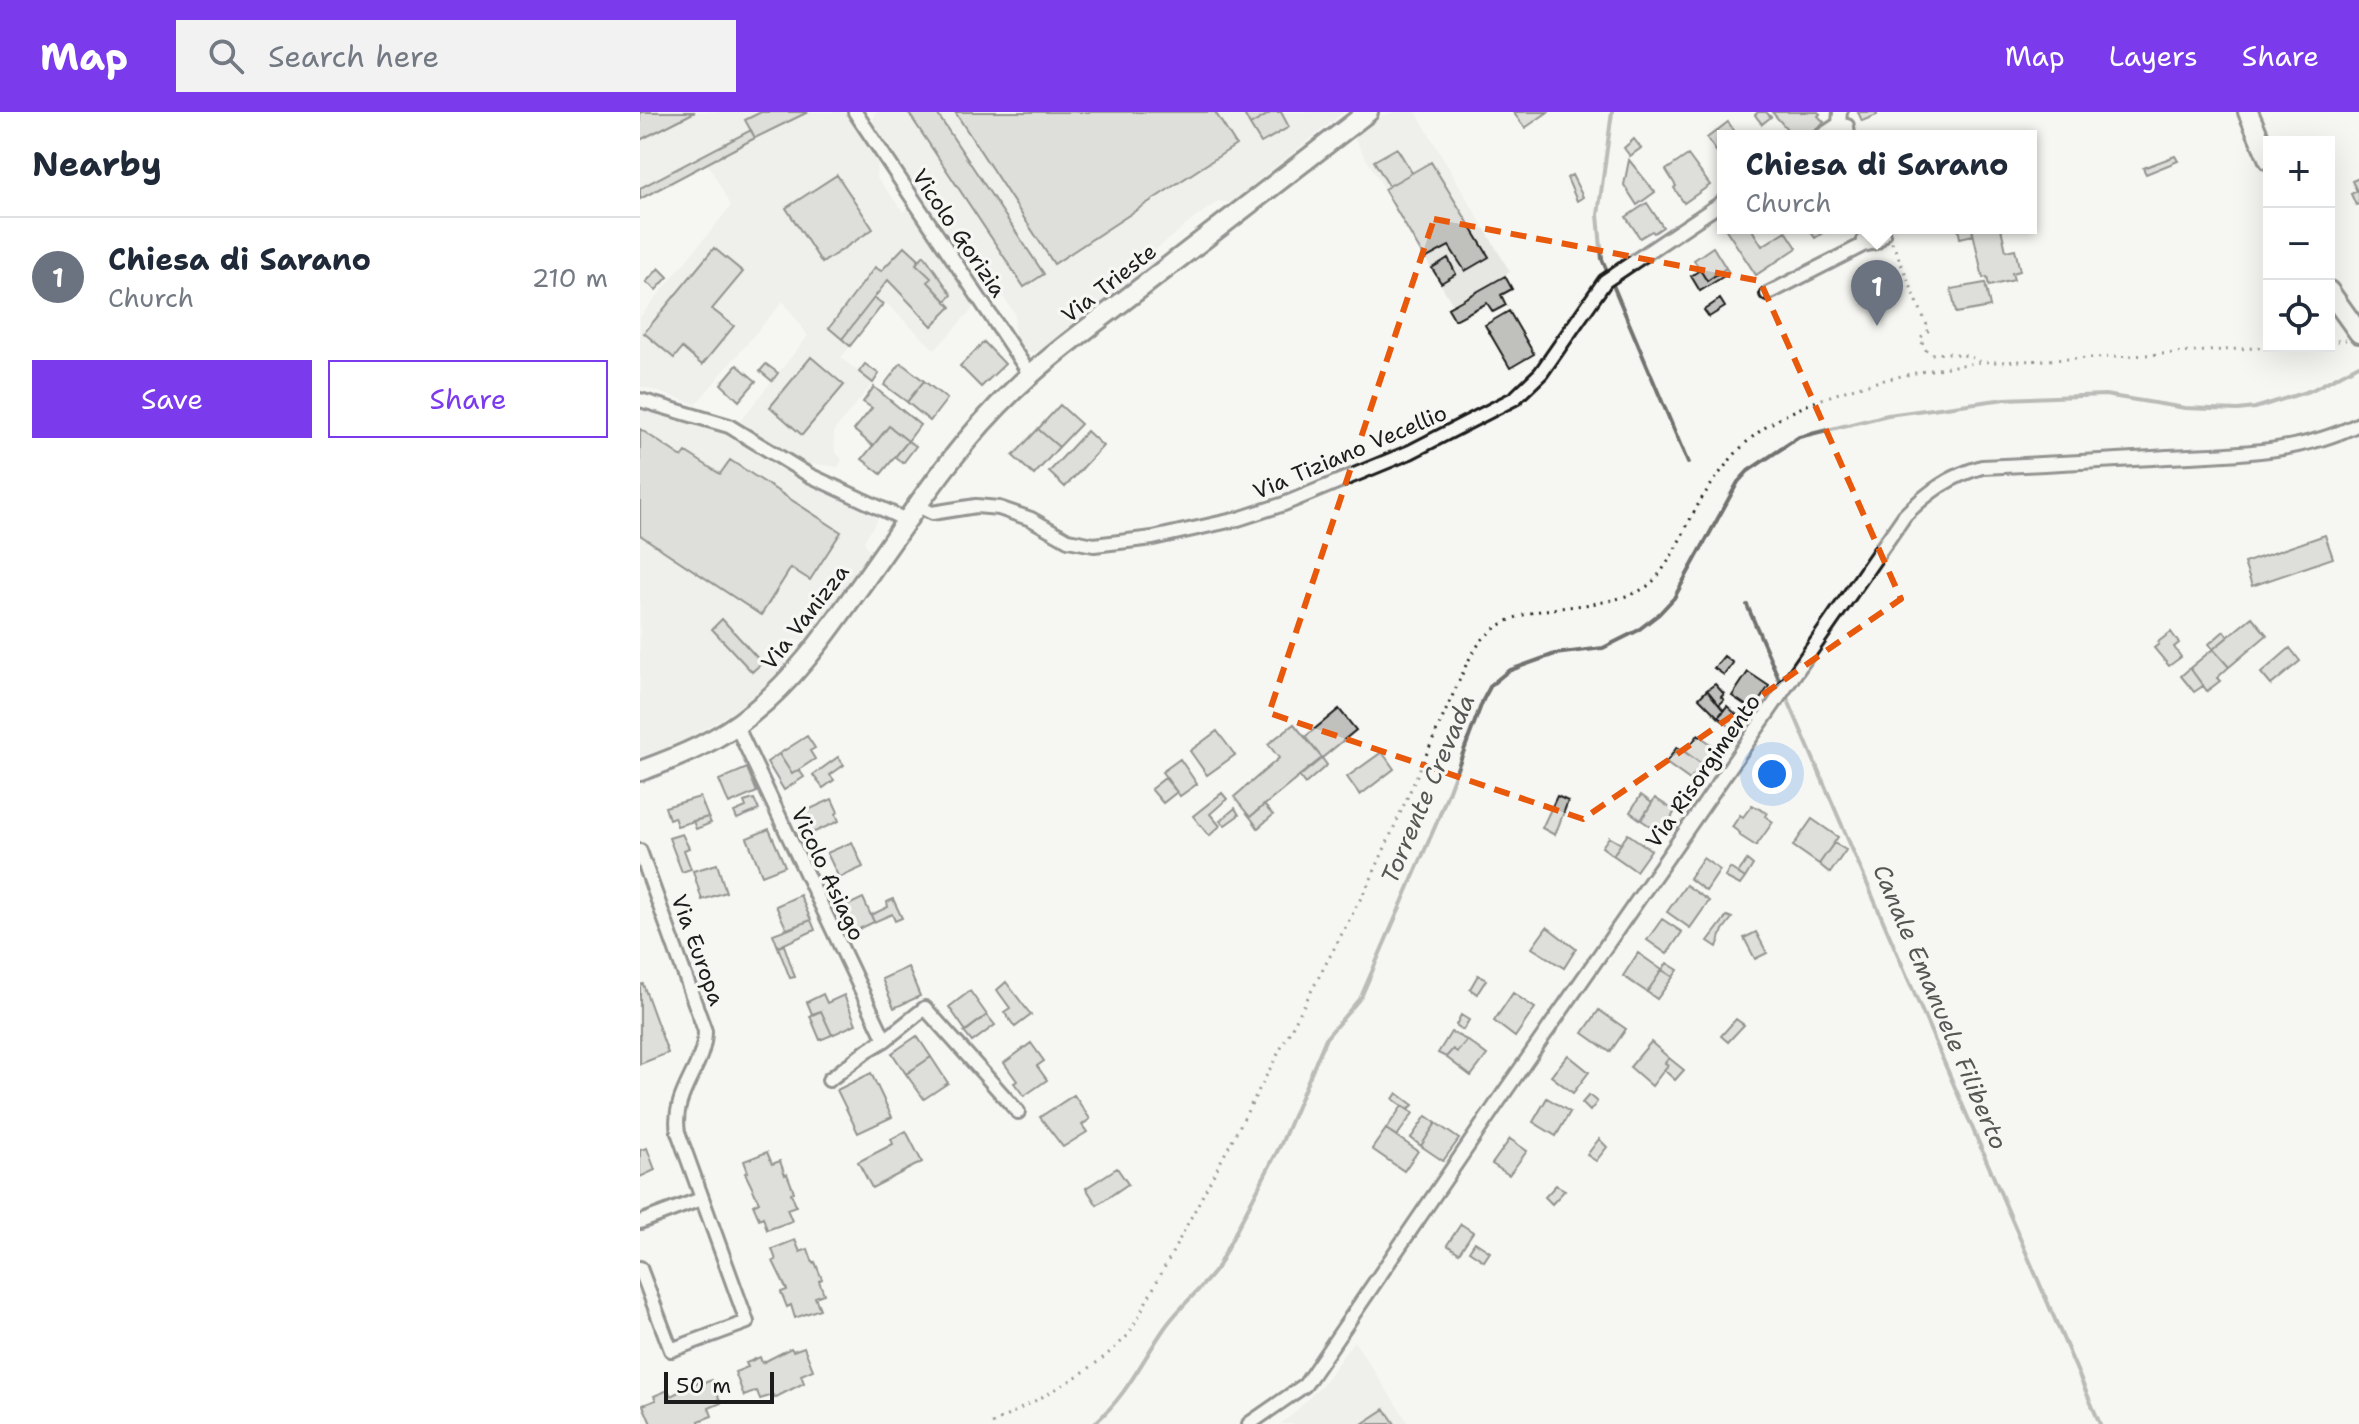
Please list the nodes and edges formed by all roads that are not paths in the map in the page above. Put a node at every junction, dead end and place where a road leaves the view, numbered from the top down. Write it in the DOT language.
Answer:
graph roads {
  1 [pos="855,112"];
  2 [pos="1368,112"];
  3 [pos="2248,112"];
  4 [pos="2263,146"];
  5 [pos="1717,206"];
  6 [pos="1865,234"];
  7 [pos="1880,234"];
  8 [pos="1863,245"];
  9 [pos="1767,294"];
  10 [pos="2335,299"];
  11 [pos="2359,333"];
  12 [pos="1031,376"];
  13 [pos="640,400"];
  14 [pos="2359,424"];
  15 [pos="913,513"];
  16 [pos="736,725"];
  17 [pos="640,771"];
  18 [pos="640,851"];
  19 [pos="885,1040"];
  20 [pos="829,1080"];
  21 [pos="1018,1112"];
  22 [pos="701,1199"];
  23 [pos="640,1222"];
  24 [pos="640,1268"];
  25 [pos="1249,1424"];
  1 -- 12 [label="street, Vicolo Gorizia"];
  2 -- 12 [label="street, Via Trieste"];
  3 -- 4 [label="street"];
  5 -- 15 [label="street, Via Tiziano Vecellio"];
  6 -- 8 [label="street"];
  7 -- 8 [label="street"];
  8 -- 9 [label="street"];
  10 -- 11 [label="street"];
  12 -- 15 [label="street, Via Trieste"];
  13 -- 15 [label="street, Via Tiziano Vecellio"];
  14 -- 25 [label="street, Via Risorgimento"];
  15 -- 16 [label="street, Via Vanizza"];
  16 -- 17 [label="street, Via Vanizza"];
  16 -- 19 [label="street, Vicolo Asiago"];
  18 -- 22 [label="street, Via Europa"];
  19 -- 20 [label="street"];
  19 -- 21 [label="street"];
  22 -- 23 [label="street"];
  22 -- 24 [label="street, Via Europa"];
}
